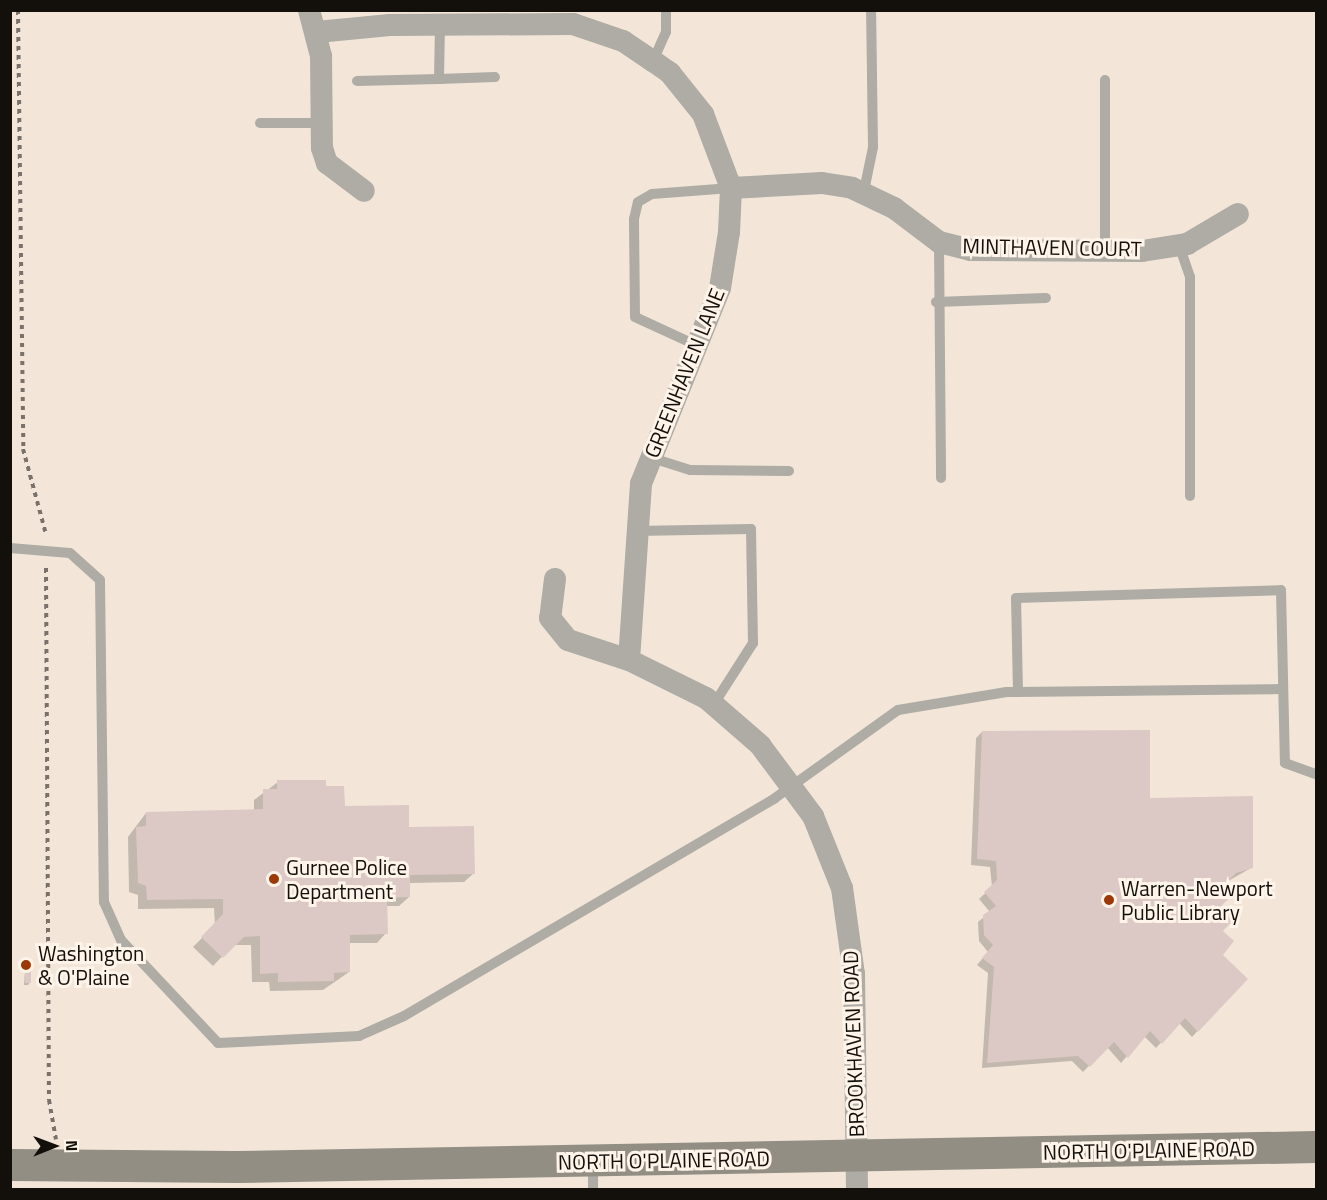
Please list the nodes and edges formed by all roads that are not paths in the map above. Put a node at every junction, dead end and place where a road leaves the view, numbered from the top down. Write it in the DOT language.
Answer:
graph roads {
  1 [pos="666,10"];
  2 [pos="871,10"];
  3 [pos="454,19"];
  4 [pos="313,21"];
  5 [pos="653,61"];
  6 [pos="495,77"];
  7 [pos="438,79"];
  8 [pos="1105,80"];
  9 [pos="357,81"];
  10 [pos="260,123"];
  11 [pos="322,123"];
  12 [pos="731,188"];
  13 [pos="364,191"];
  14 [pos="864,191"];
  15 [pos="1238,214"];
  16 [pos="939,242"];
  17 [pos="1179,245"];
  18 [pos="1105,250"];
  19 [pos="1046,298"];
  20 [pos="936,302"];
  21 [pos="698,346"];
  22 [pos="649,457"];
  23 [pos="789,471"];
  24 [pos="941,478"];
  25 [pos="1190,496"];
  26 [pos="634,531"];
  27 [pos="10,548"];
  28 [pos="555,579"];
  29 [pos="629,660"];
  30 [pos="1283,689"];
  31 [pos="1018,692"];
  32 [pos="714,704"];
  33 [pos="1317,774"];
  34 [pos="794,786"];
  35 [pos="1317,1147"];
  36 [pos="856,1157"];
  37 [pos="10,1165"];
  38 [pos="593,1175"];
  39 [pos="857,1190"];
  1 -- 5 [label="lane"];
  2 -- 14 [label="lane"];
  3 -- 4 [label="street, GREENHAVEN LANE"];
  3 -- 5 [label="street, GREENHAVEN LANE"];
  3 -- 7 [label="lane"];
  4 -- 11 [label="street"];
  5 -- 12 [label="street, GREENHAVEN LANE"];
  6 -- 7 [label="lane"];
  7 -- 9 [label="lane"];
  8 -- 18 [label="lane"];
  10 -- 11 [label="lane"];
  11 -- 13 [label="street"];
  12 -- 14 [label="street, MINTHAVEN COURT"];
  12 -- 21 [label="street, GREENHAVEN LANE"];
  12 -- 21 [label="lane"];
  14 -- 16 [label="street, MINTHAVEN COURT"];
  15 -- 17 [label="street, MINTHAVEN COURT"];
  16 -- 18 [label="street, MINTHAVEN COURT"];
  16 -- 20 [label="lane"];
  17 -- 18 [label="street, MINTHAVEN COURT"];
  17 -- 25 [label="lane"];
  19 -- 20 [label="lane"];
  20 -- 24 [label="lane"];
  21 -- 22 [label="street, GREENHAVEN LANE"];
  22 -- 23 [label="lane"];
  22 -- 26 [label="street, GREENHAVEN LANE"];
  26 -- 29 [label="street, GREENHAVEN LANE"];
  26 -- 32 [label="lane"];
  27 -- 34 [label="lane"];
  28 -- 29 [label="street, BROOKHAVEN ROAD"];
  29 -- 32 [label="street, BROOKHAVEN ROAD"];
  30 -- 31 [label="lane"];
  30 -- 31 [label="lane"];
  30 -- 33 [label="lane"];
  31 -- 34 [label="lane"];
  32 -- 34 [label="street, BROOKHAVEN ROAD"];
  34 -- 36 [label="street, BROOKHAVEN ROAD"];
  35 -- 36 [label="street, NORTH O'PLAINE ROAD"];
  36 -- 38 [label="street, NORTH O'PLAINE ROAD"];
  36 -- 39 [label="street, BROOKHAVEN ROAD"];
  37 -- 38 [label="street, NORTH O'PLAINE ROAD"];
}
